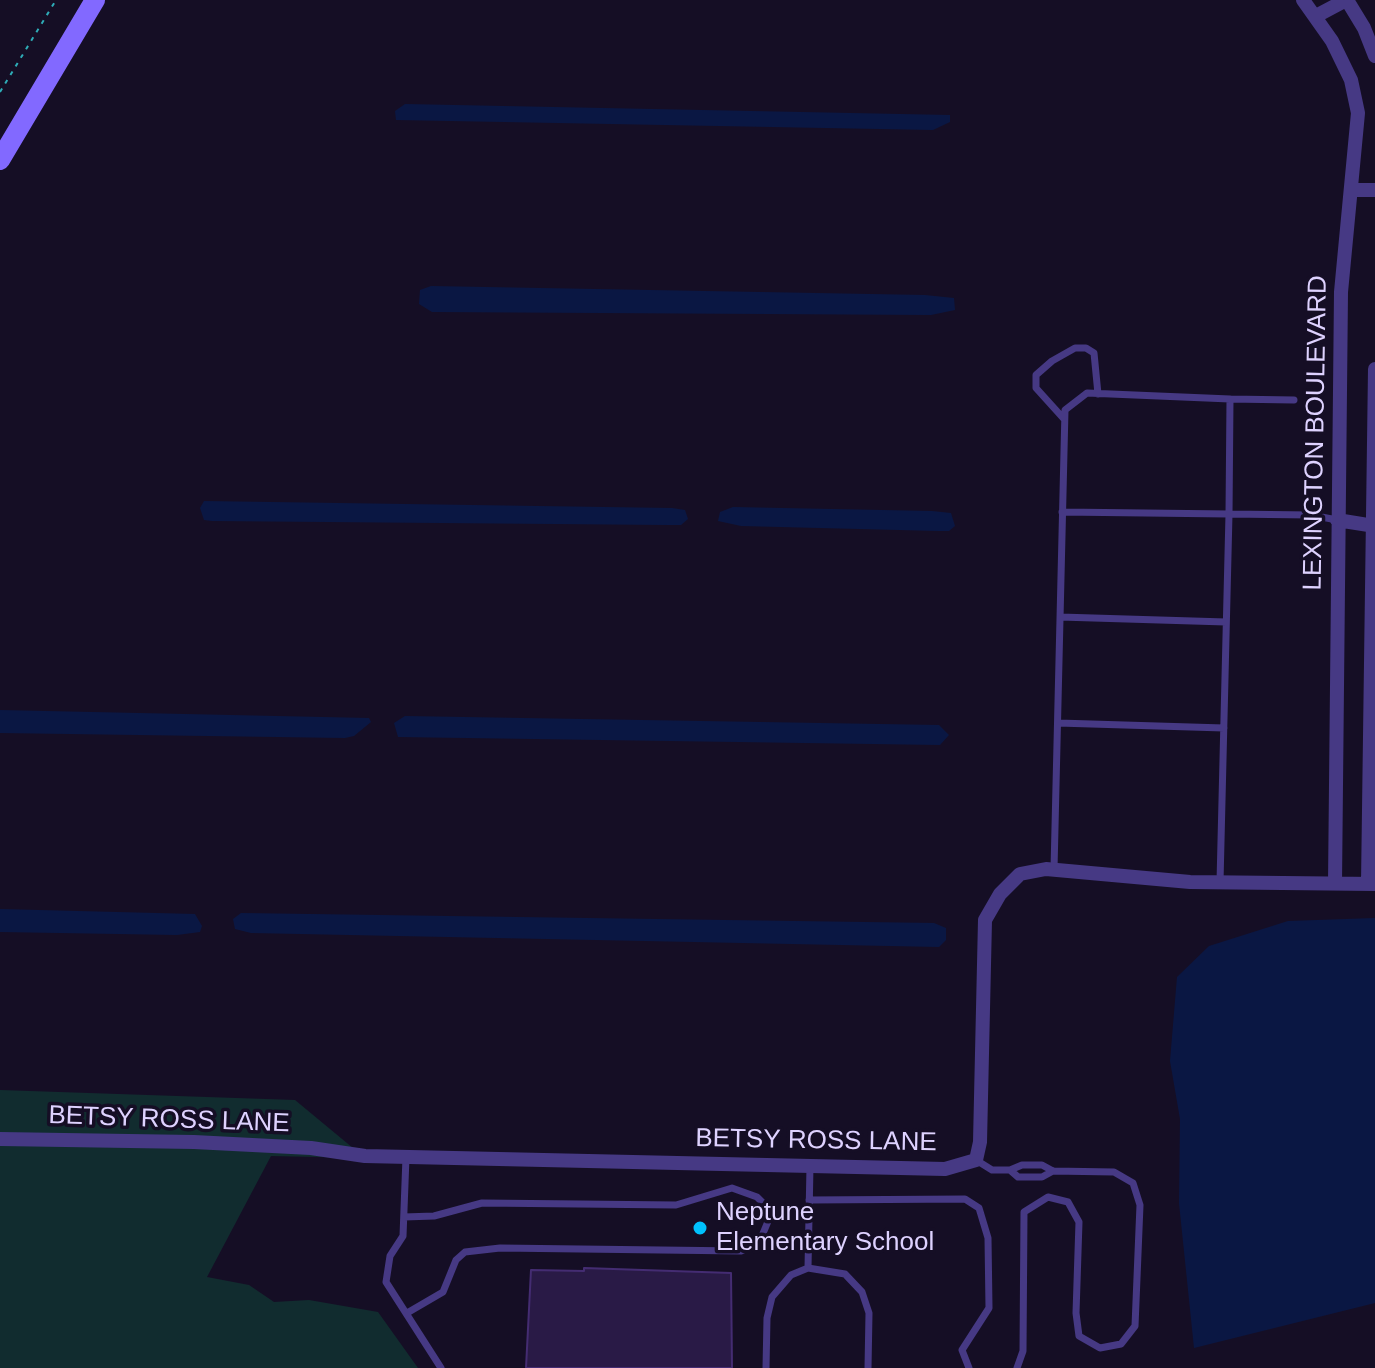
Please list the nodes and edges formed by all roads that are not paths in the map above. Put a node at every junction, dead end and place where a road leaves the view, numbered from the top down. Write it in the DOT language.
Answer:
graph roads {
  1 [pos="95,0"];
  2 [pos="1303,0"];
  3 [pos="1346,0"];
  4 [pos="1316,16"];
  5 [pos="1375,56"];
  6 [pos="0,160"];
  7 [pos="1352,190"];
  8 [pos="1375,190"];
  9 [pos="1375,369"];
  10 [pos="1098,394"];
  11 [pos="1230,399"];
  12 [pos="1294,400"];
  13 [pos="1064,419"];
  14 [pos="1062,512"];
  15 [pos="1229,514"];
  16 [pos="1337,520"];
  17 [pos="1374,525"];
  18 [pos="1060,617"];
  19 [pos="1226,622"];
  20 [pos="1373,695"];
  21 [pos="1058,723"];
  22 [pos="1224,728"];
  23 [pos="1054,869"];
  24 [pos="1220,882"];
  25 [pos="1335,883"];
  26 [pos="1372,884"];
  27 [pos="0,1139"];
  28 [pos="406,1157"];
  29 [pos="976,1160"];
  30 [pos="810,1166"];
  31 [pos="1010,1170"];
  32 [pos="1053,1171"];
  33 [pos="809,1200"];
  34 [pos="404,1217"];
  35 [pos="808,1268"];
  36 [pos="407,1313"];
  37 [pos="441,1368"];
  38 [pos="766,1368"];
  39 [pos="868,1368"];
  40 [pos="969,1368"];
  41 [pos="1017,1368"];
  1 -- 6 [label="main road"];
  2 -- 4 [label="street, LEXINGTON BOULEVARD"];
  3 -- 4 [label="street"];
  3 -- 5 [label="street"];
  4 -- 7 [label="street, LEXINGTON BOULEVARD"];
  7 -- 8 [label="street"];
  7 -- 16 [label="street, LEXINGTON BOULEVARD"];
  9 -- 17 [label="street"];
  10 -- 11 [label="lane"];
  10 -- 13 [label="lane"];
  10 -- 13 [label="lane"];
  11 -- 12 [label="lane"];
  11 -- 15 [label="lane"];
  13 -- 14 [label="lane"];
  14 -- 15 [label="lane"];
  14 -- 18 [label="lane"];
  15 -- 16 [label="lane"];
  15 -- 19 [label="lane"];
  16 -- 17 [label="street"];
  16 -- 25 [label="street, LEXINGTON BOULEVARD"];
  17 -- 20 [label="street"];
  18 -- 19 [label="lane"];
  18 -- 21 [label="lane"];
  19 -- 22 [label="lane"];
  20 -- 26 [label="street"];
  21 -- 22 [label="lane"];
  21 -- 23 [label="lane"];
  22 -- 24 [label="lane"];
  23 -- 24 [label="street"];
  23 -- 29 [label="street"];
  24 -- 25 [label="street"];
  25 -- 26 [label="street"];
  27 -- 28 [label="street, BETSY ROSS LANE"];
  28 -- 30 [label="street, BETSY ROSS LANE"];
  28 -- 34 [label="lane"];
  29 -- 30 [label="street, BETSY ROSS LANE"];
  29 -- 31 [label="lane"];
  30 -- 33 [label="lane"];
  31 -- 32 [label="lane"];
  31 -- 32 [label="lane"];
  32 -- 41 [label="lane"];
  33 -- 35 [label="lane"];
  33 -- 40 [label="lane"];
  34 -- 36 [label="lane"];
  34 -- 36 [label="lane"];
  35 -- 38 [label="lane"];
  35 -- 39 [label="lane"];
  36 -- 37 [label="lane"];
}
